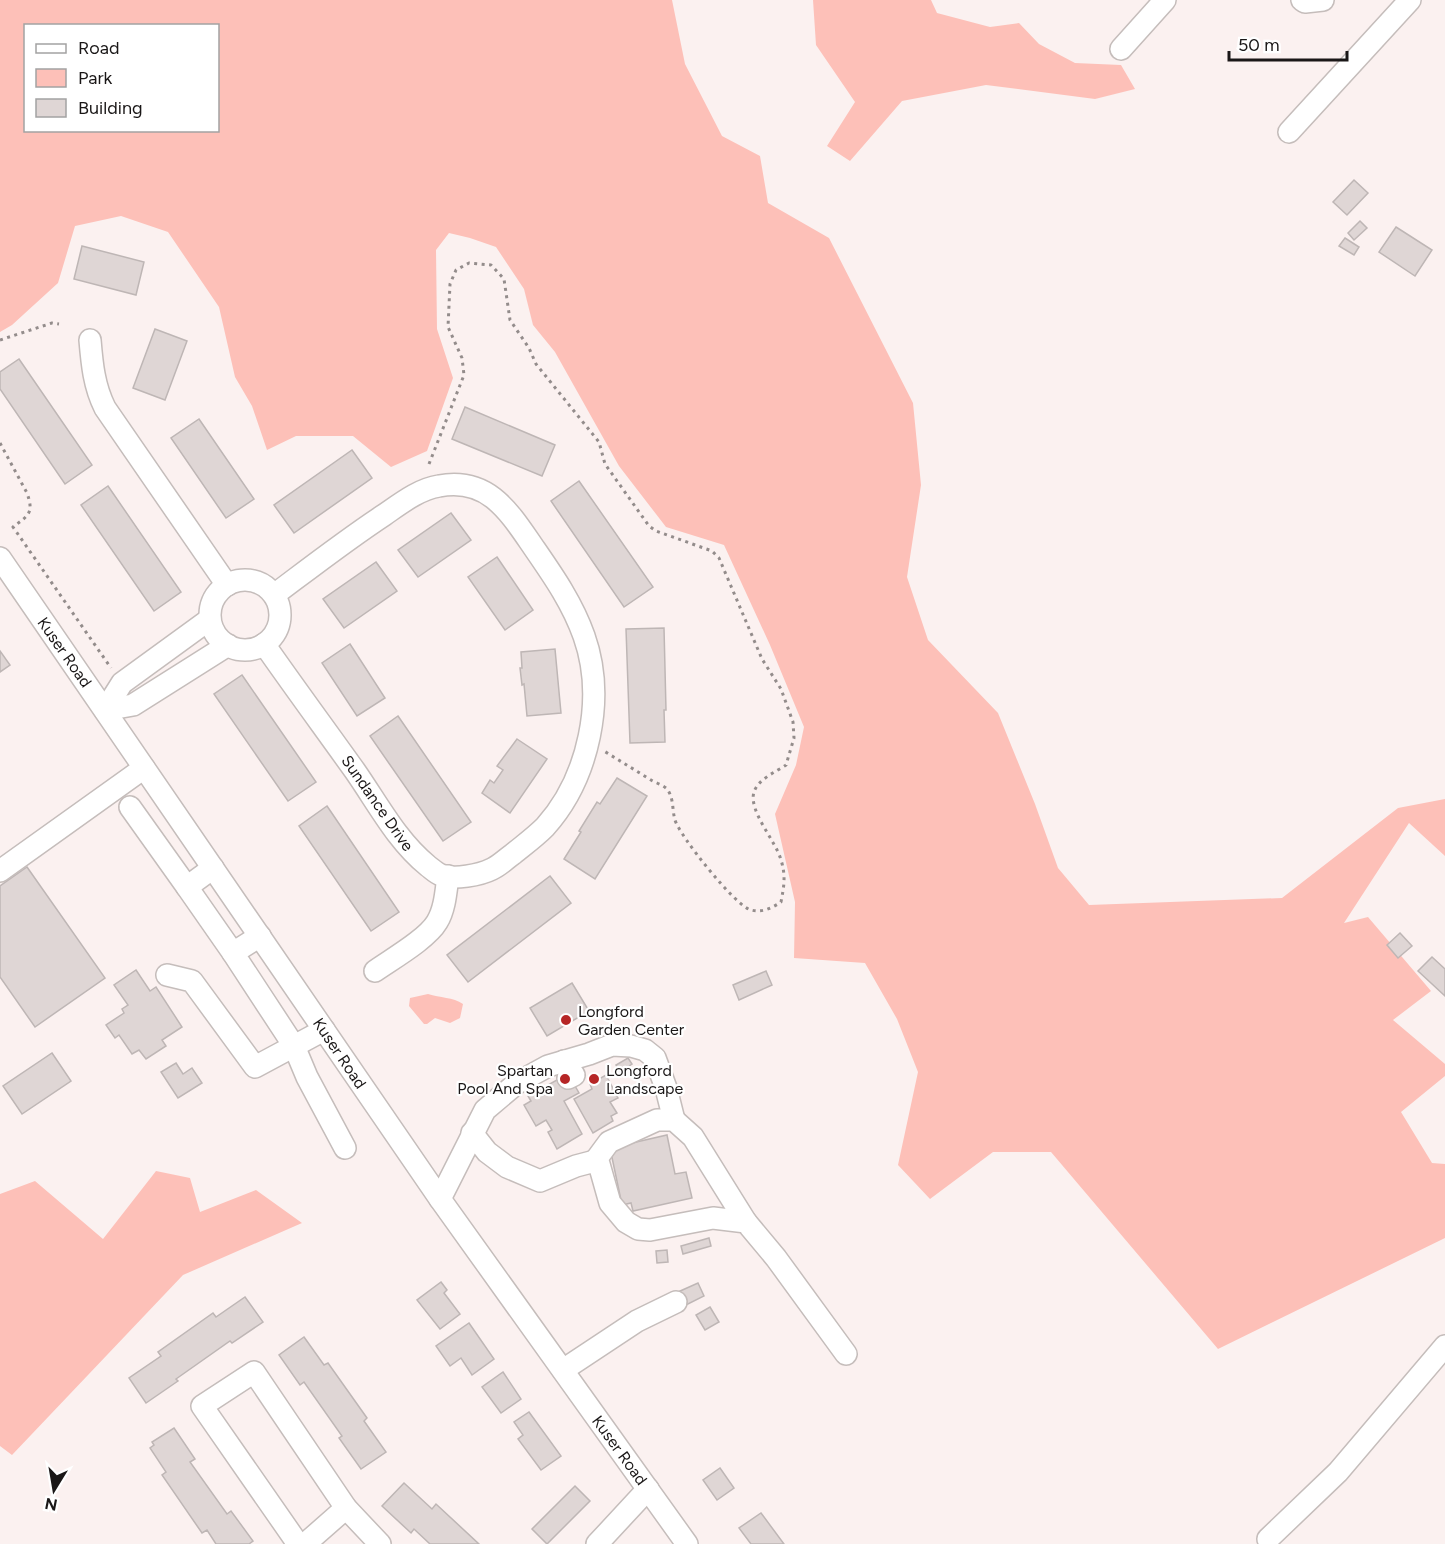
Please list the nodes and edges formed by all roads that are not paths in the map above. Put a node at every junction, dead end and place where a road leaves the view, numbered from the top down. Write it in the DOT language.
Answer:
graph roads {
  1 [pos="1165,0"];
  2 [pos="1302,0"];
  3 [pos="1323,0"];
  4 [pos="1410,0"];
  5 [pos="1120,49"];
  6 [pos="1289,132"];
  7 [pos="90,340"];
  8 [pos="0,558"];
  9 [pos="227,585"];
  10 [pos="274,595"];
  11 [pos="210,619"];
  12 [pos="264,644"];
  13 [pos="228,645"];
  14 [pos="105,710"];
  15 [pos="144,768"];
  16 [pos="130,807"];
  17 [pos="213,868"];
  18 [pos="0,871"];
  19 [pos="448,876"];
  20 [pos="187,887"];
  21 [pos="260,936"];
  22 [pos="233,953"];
  23 [pos="375,971"];
  24 [pos="167,975"];
  25 [pos="324,1030"];
  26 [pos="294,1046"];
  27 [pos="674,1120"];
  28 [pos="472,1133"];
  29 [pos="345,1148"];
  30 [pos="595,1161"];
  31 [pos="440,1199"];
  32 [pos="746,1222"];
  33 [pos="676,1302"];
  34 [pos="1445,1346"];
  35 [pos="846,1354"];
  36 [pos="563,1370"];
  37 [pos="648,1489"];
  38 [pos="346,1508"];
  39 [pos="1268,1539"];
  40 [pos="298,1544"];
  41 [pos="305,1544"];
  42 [pos="380,1544"];
  43 [pos="597,1544"];
  44 [pos="687,1544"];
  1 -- 5 [label="street"];
  2 -- 3 [label="street"];
  4 -- 6 [label="street"];
  7 -- 9 [label="street"];
  8 -- 14 [label="street, Kuser Road"];
  9 -- 10 [label="street"];
  9 -- 11 [label="street"];
  10 -- 12 [label="street"];
  10 -- 19 [label="street"];
  11 -- 13 [label="street"];
  11 -- 14 [label="street"];
  12 -- 13 [label="street"];
  12 -- 19 [label="street, Sundance Drive"];
  13 -- 14 [label="street"];
  14 -- 15 [label="street, Kuser Road"];
  15 -- 17 [label="street, Kuser Road"];
  15 -- 18 [label="street"];
  16 -- 20 [label="street"];
  17 -- 20 [label="street"];
  17 -- 21 [label="street, Kuser Road"];
  19 -- 23 [label="street"];
  20 -- 22 [label="street"];
  21 -- 22 [label="street"];
  21 -- 25 [label="street, Kuser Road"];
  22 -- 26 [label="street"];
  24 -- 26 [label="street"];
  25 -- 26 [label="street"];
  25 -- 31 [label="street, Kuser Road"];
  26 -- 29 [label="street"];
  27 -- 28 [label="street"];
  27 -- 30 [label="street"];
  27 -- 32 [label="street"];
  28 -- 30 [label="street"];
  28 -- 31 [label="street"];
  30 -- 32 [label="street"];
  31 -- 36 [label="street, Kuser Road"];
  32 -- 35 [label="street"];
  33 -- 36 [label="street"];
  34 -- 39 [label="street"];
  36 -- 37 [label="street, Kuser Road"];
  37 -- 43 [label="street"];
  37 -- 44 [label="street, Kuser Road"];
  38 -- 40 [label="street"];
  38 -- 41 [label="street"];
  38 -- 42 [label="street"];
}
